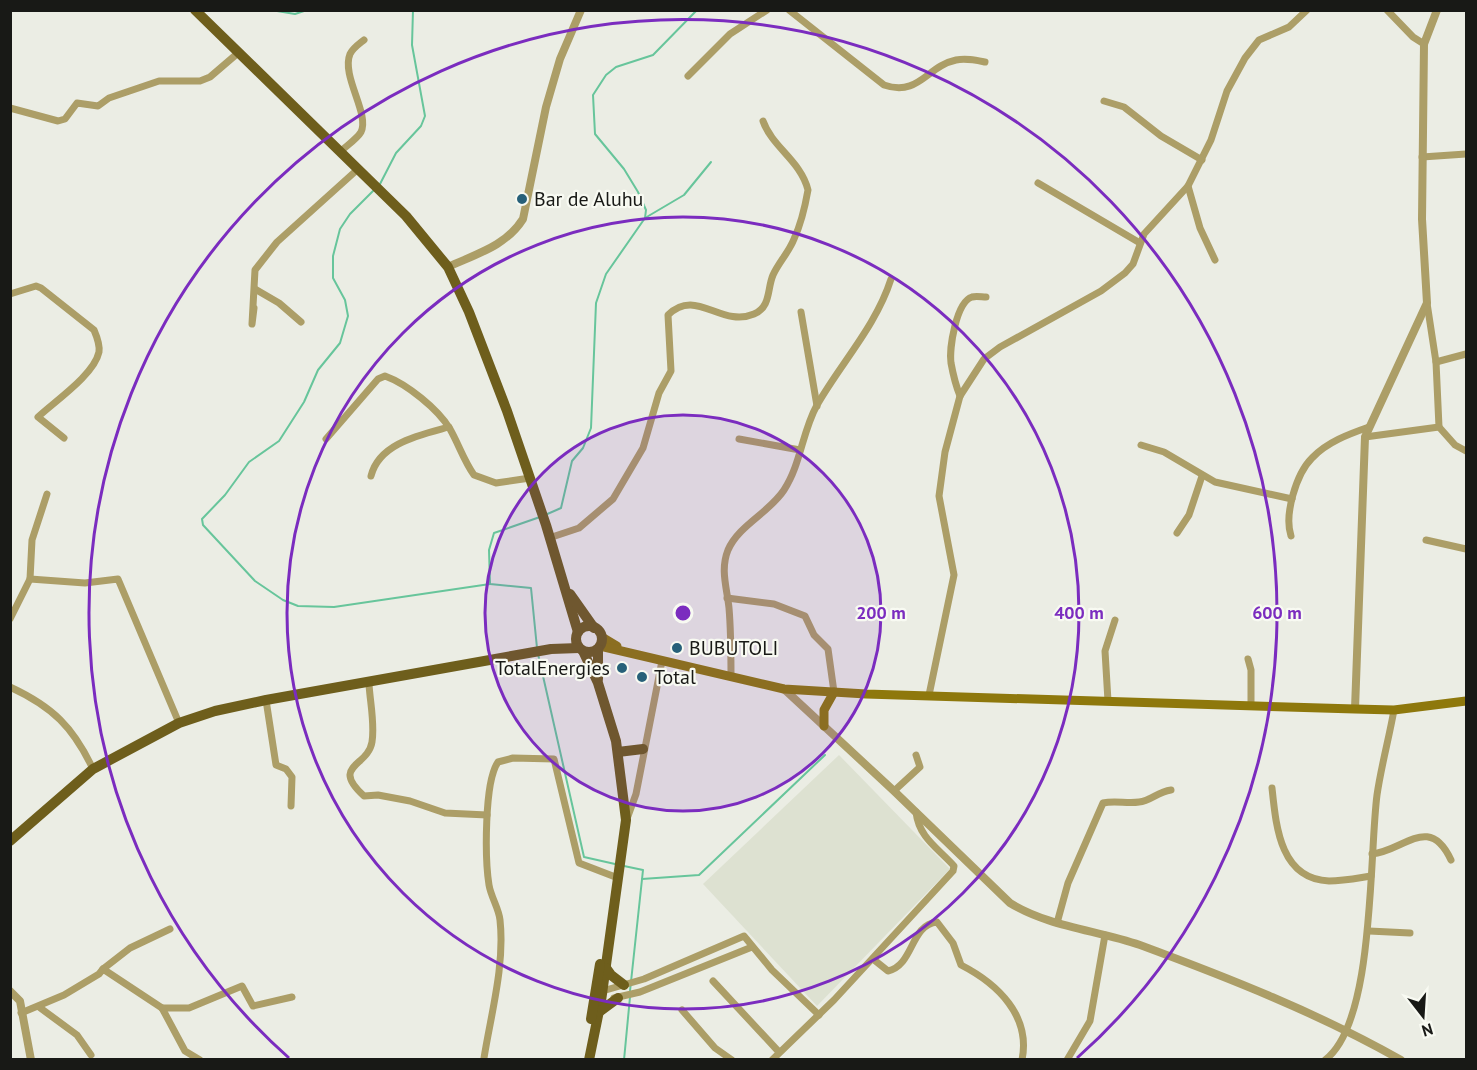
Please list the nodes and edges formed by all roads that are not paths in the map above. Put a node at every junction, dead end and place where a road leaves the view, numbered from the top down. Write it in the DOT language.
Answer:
graph roads {
  1 [pos="195,10"];
  2 [pos="581,10"];
  3 [pos="767,10"];
  4 [pos="789,10"];
  5 [pos="1307,10"];
  6 [pos="1388,10"];
  7 [pos="1437,10"];
  8 [pos="364,40"];
  9 [pos="1424,44"];
  10 [pos="238,53"];
  11 [pos="985,62"];
  12 [pos="688,76"];
  13 [pos="1104,101"];
  14 [pos="10,108"];
  15 [pos="762,121"];
  16 [pos="340,152"];
  17 [pos="1467,154"];
  18 [pos="1422,158"];
  19 [pos="1202,160"];
  20 [pos="358,169"];
  21 [pos="1038,183"];
  22 [pos="1188,186"];
  23 [pos="1140,243"];
  24 [pos="1215,260"];
  25 [pos="448,267"];
  26 [pos="891,279"];
  27 [pos="255,289"];
  28 [pos="10,294"];
  29 [pos="986,297"];
  30 [pos="1426,303"];
  31 [pos="254,308"];
  32 [pos="801,312"];
  33 [pos="301,322"];
  34 [pos="1467,354"];
  35 [pos="1436,362"];
  36 [pos="960,396"];
  37 [pos="816,406"];
  38 [pos="1369,427"];
  39 [pos="1439,427"];
  40 [pos="449,428"];
  41 [pos="1365,437"];
  42 [pos="64,438"];
  43 [pos="326,439"];
  44 [pos="739,439"];
  45 [pos="1141,445"];
  46 [pos="800,450"];
  47 [pos="1467,451"];
  48 [pos="371,476"];
  49 [pos="1202,476"];
  50 [pos="530,478"];
  51 [pos="47,494"];
  52 [pos="1292,499"];
  53 [pos="1177,533"];
  54 [pos="1291,536"];
  55 [pos="549,538"];
  56 [pos="1426,540"];
  57 [pos="1467,549"];
  58 [pos="30,579"];
  59 [pos="564,586"];
  60 [pos="727,598"];
  61 [pos="10,619"];
  62 [pos="1115,620"];
  63 [pos="594,628"];
  64 [pos="578,633"];
  65 [pos="600,644"];
  66 [pos="581,649"];
  67 [pos="548,650"];
  68 [pos="1248,659"];
  69 [pos="662,661"];
  70 [pos="730,677"];
  71 [pos="598,682"];
  72 [pos="369,684"];
  73 [pos="10,687"];
  74 [pos="784,689"];
  75 [pos="834,692"];
  76 [pos="929,695"];
  77 [pos="266,700"];
  78 [pos="1108,701"];
  79 [pos="1467,701"];
  80 [pos="1251,705"];
  81 [pos="1355,709"];
  82 [pos="1394,710"];
  83 [pos="179,723"];
  84 [pos="824,726"];
  85 [pos="643,749"];
  86 [pos="618,752"];
  87 [pos="916,755"];
  88 [pos="93,769"];
  89 [pos="1272,788"];
  90 [pos="1171,790"];
  91 [pos="894,791"];
  92 [pos="291,806"];
  93 [pos="916,812"];
  94 [pos="487,815"];
  95 [pos="626,820"];
  96 [pos="10,841"];
  97 [pos="1372,854"];
  98 [pos="1451,860"];
  99 [pos="1371,876"];
  100 [pos="618,877"];
  101 [pos="1057,922"];
  102 [pos="170,929"];
  103 [pos="1369,931"];
  104 [pos="1410,933"];
  105 [pos="1105,935"];
  106 [pos="752,947"];
  107 [pos="873,959"];
  108 [pos="606,968"];
  109 [pos="103,969"];
  110 [pos="713,981"];
  111 [pos="10,991"];
  112 [pos="622,991"];
  113 [pos="291,997"];
  114 [pos="598,1000"];
  115 [pos="39,1007"];
  116 [pos="162,1008"];
  117 [pos="682,1010"];
  118 [pos="21,1013"];
  119 [pos="819,1015"];
  120 [pos="1347,1031"];
  121 [pos="779,1052"];
  122 [pos="91,1054"];
  123 [pos="484,1058"];
  124 [pos="31,1059"];
  125 [pos="200,1059"];
  126 [pos="584,1059"];
  127 [pos="589,1059"];
  128 [pos="732,1059"];
  129 [pos="772,1059"];
  130 [pos="1022,1059"];
  131 [pos="1067,1059"];
  132 [pos="1325,1059"];
  133 [pos="1401,1059"];
  1 -- 10 [label="main road"];
  2 -- 25 [label="street"];
  3 -- 12 [label="street"];
  4 -- 11 [label="street"];
  5 -- 19 [label="street"];
  6 -- 9 [label="street"];
  7 -- 9 [label="street"];
  8 -- 16 [label="street"];
  9 -- 18 [label="street"];
  10 -- 14 [label="street"];
  10 -- 16 [label="main road"];
  13 -- 19 [label="street"];
  15 -- 55 [label="street"];
  16 -- 20 [label="main road"];
  17 -- 18 [label="street"];
  18 -- 30 [label="street"];
  19 -- 22 [label="street"];
  20 -- 25 [label="main road"];
  20 -- 27 [label="street"];
  21 -- 23 [label="street"];
  22 -- 23 [label="street"];
  22 -- 24 [label="street"];
  23 -- 36 [label="street"];
  25 -- 50 [label="main road"];
  26 -- 37 [label="street"];
  27 -- 31 [label="street"];
  27 -- 33 [label="street"];
  28 -- 42 [label="street"];
  29 -- 36 [label="street"];
  30 -- 35 [label="street"];
  30 -- 38 [label="street"];
  32 -- 37 [label="street"];
  34 -- 35 [label="street"];
  35 -- 39 [label="street"];
  36 -- 76 [label="street"];
  37 -- 46 [label="street"];
  38 -- 41 [label="street"];
  38 -- 52 [label="street"];
  39 -- 41 [label="street"];
  39 -- 47 [label="street"];
  40 -- 43 [label="street"];
  40 -- 48 [label="street"];
  40 -- 50 [label="street"];
  41 -- 81 [label="street"];
  44 -- 46 [label="street"];
  45 -- 49 [label="street"];
  46 -- 60 [label="street"];
  49 -- 52 [label="street"];
  49 -- 53 [label="street"];
  50 -- 55 [label="main road"];
  51 -- 58 [label="street"];
  52 -- 54 [label="street"];
  55 -- 59 [label="main road"];
  56 -- 57 [label="street"];
  58 -- 61 [label="street"];
  58 -- 83 [label="street"];
  59 -- 63 [label="main road"];
  59 -- 64 [label="main road"];
  60 -- 70 [label="street"];
  60 -- 75 [label="street"];
  62 -- 78 [label="street"];
  63 -- 64 [label="main road"];
  63 -- 65 [label="main road"];
  64 -- 66 [label="main road"];
  64 -- 67 [label="main road"];
  65 -- 66 [label="main road"];
  65 -- 69 [label="main road"];
  65 -- 71 [label="main road"];
  66 -- 67 [label="main road"];
  66 -- 71 [label="main road"];
  67 -- 72 [label="main road"];
  68 -- 80 [label="street"];
  69 -- 70 [label="main road"];
  69 -- 85 [label="street"];
  70 -- 74 [label="main road"];
  71 -- 86 [label="main road"];
  72 -- 77 [label="main road"];
  72 -- 94 [label="street"];
  73 -- 88 [label="street"];
  74 -- 75 [label="main road"];
  74 -- 84 [label="street"];
  75 -- 76 [label="main road"];
  75 -- 84 [label="main road"];
  76 -- 78 [label="main road"];
  77 -- 83 [label="main road"];
  77 -- 92 [label="street"];
  78 -- 80 [label="main road"];
  79 -- 82 [label="main road"];
  80 -- 81 [label="main road"];
  81 -- 82 [label="main road"];
  82 -- 97 [label="street"];
  83 -- 88 [label="main road"];
  84 -- 91 [label="street"];
  85 -- 86 [label="main road"];
  85 -- 95 [label="street"];
  86 -- 95 [label="main road"];
  87 -- 91 [label="street"];
  88 -- 96 [label="main road"];
  89 -- 99 [label="street"];
  90 -- 101 [label="street"];
  91 -- 93 [label="street"];
  93 -- 101 [label="street"];
  93 -- 107 [label="street"];
  94 -- 100 [label="street"];
  94 -- 123 [label="street"];
  95 -- 100 [label="main road"];
  97 -- 98 [label="street"];
  97 -- 99 [label="street"];
  99 -- 103 [label="street"];
  100 -- 108 [label="main road"];
  100 -- 114 [label="main road"];
  101 -- 105 [label="street"];
  102 -- 109 [label="street"];
  103 -- 104 [label="street"];
  103 -- 120 [label="street"];
  105 -- 120 [label="street"];
  105 -- 131 [label="street"];
  106 -- 112 [label="street"];
  106 -- 112 [label="street"];
  106 -- 119 [label="street"];
  107 -- 119 [label="street"];
  107 -- 130 [label="street"];
  108 -- 112 [label="main road"];
  108 -- 114 [label="main road"];
  109 -- 115 [label="street"];
  109 -- 116 [label="street"];
  110 -- 121 [label="street"];
  111 -- 118 [label="street"];
  112 -- 114 [label="main road"];
  112 -- 114 [label="street"];
  113 -- 116 [label="street"];
  114 -- 126 [label="main road"];
  114 -- 127 [label="main road"];
  115 -- 118 [label="street"];
  115 -- 122 [label="street"];
  116 -- 125 [label="street"];
  117 -- 128 [label="street"];
  118 -- 124 [label="street"];
  119 -- 121 [label="street"];
  120 -- 132 [label="street"];
  120 -- 133 [label="street"];
  121 -- 129 [label="street"];
}
